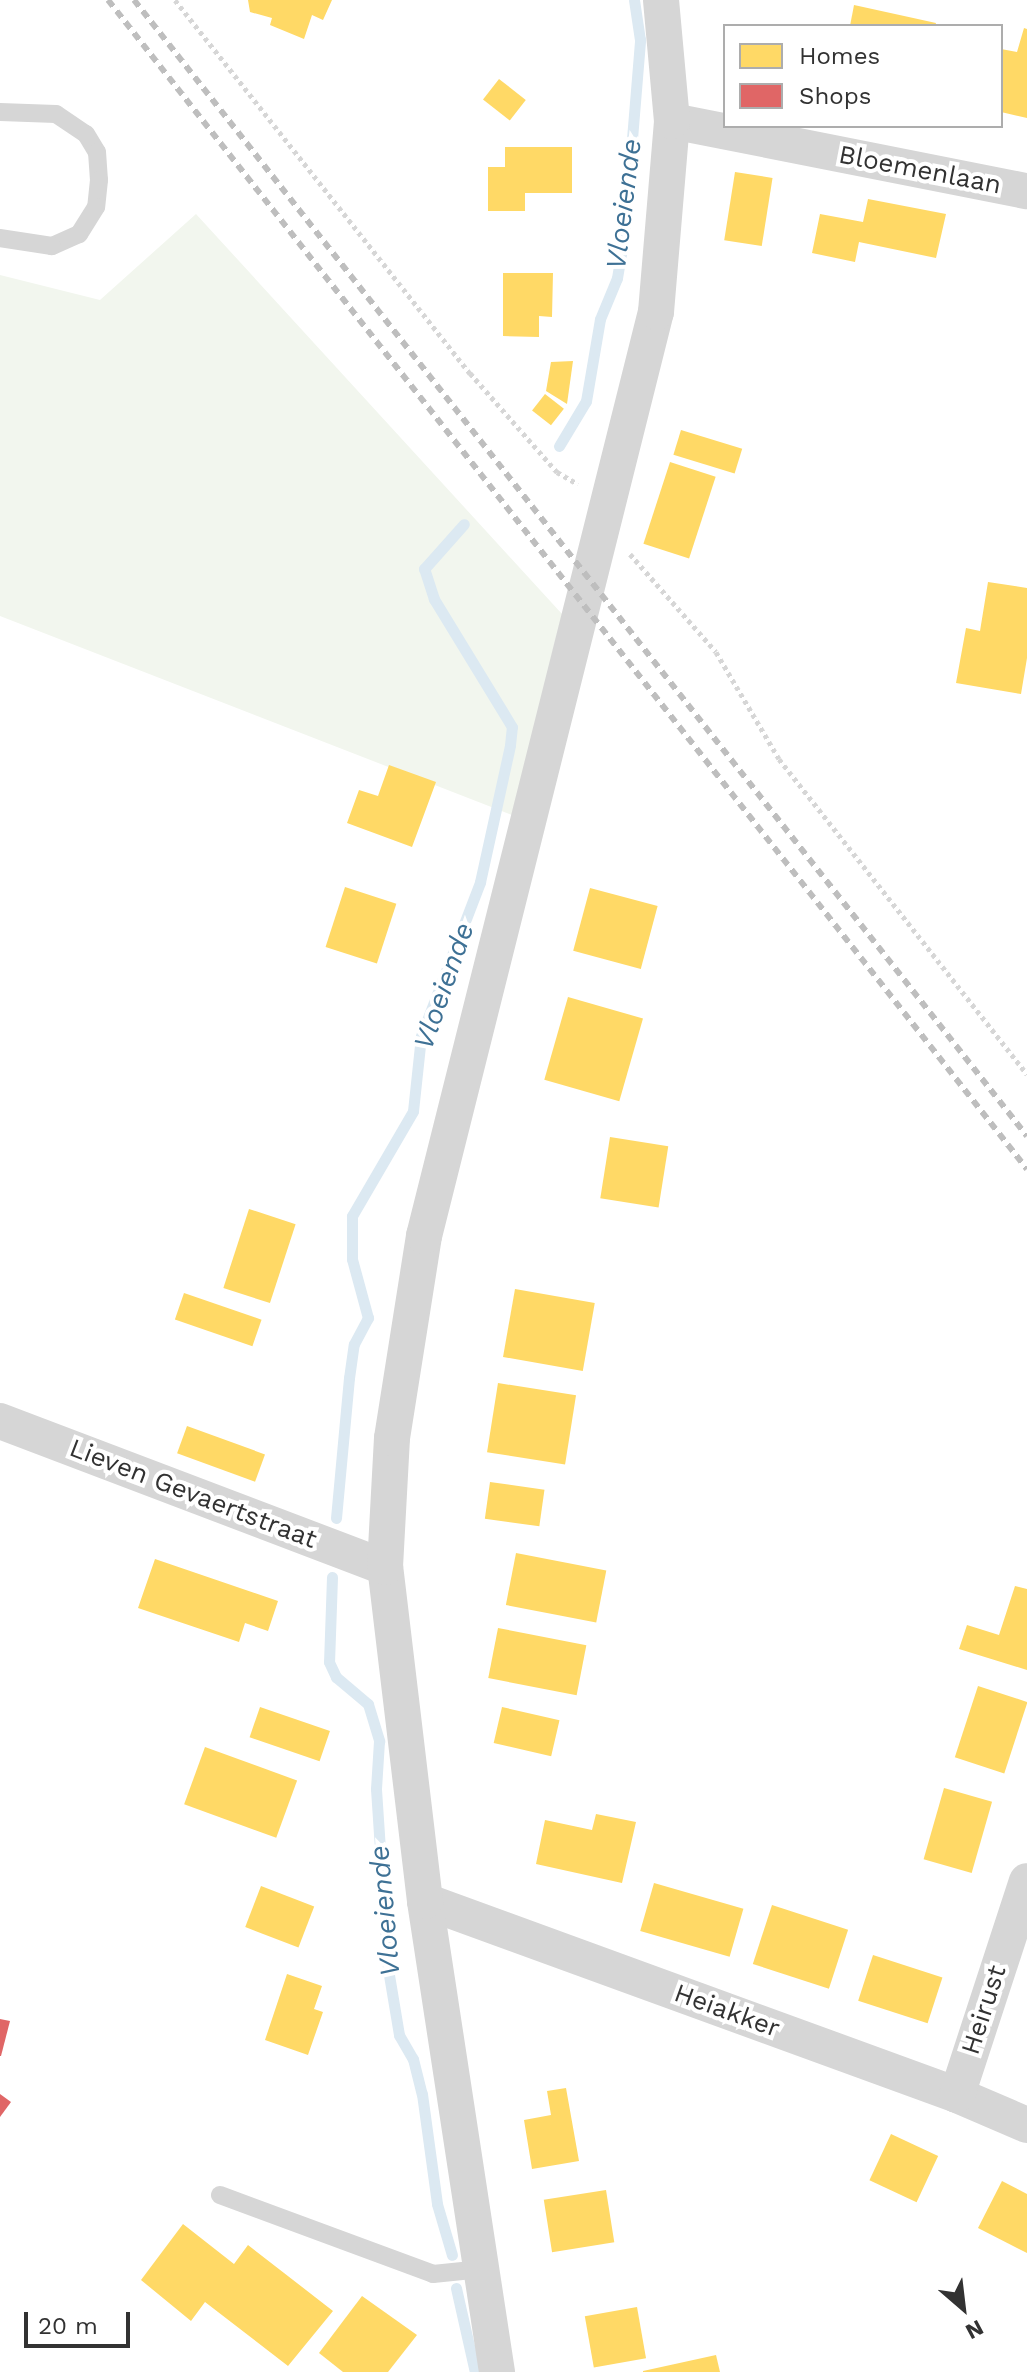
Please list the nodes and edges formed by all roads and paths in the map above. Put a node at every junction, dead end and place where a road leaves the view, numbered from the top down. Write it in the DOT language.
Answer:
graph roads {
  1 [pos="175,0"];
  2 [pos="661,0"];
  3 [pos="0,112"];
  4 [pos="672,121"];
  5 [pos="1027,191"];
  6 [pos="0,238"];
  7 [pos="603,520"];
  8 [pos="1027,1074"];
  9 [pos="0,1421"];
  10 [pos="385,1567"];
  11 [pos="1027,1881"];
  12 [pos="425,1901"];
  13 [pos="957,2095"];
  14 [pos="1027,2125"];
  15 [pos="220,2195"];
  16 [pos="482,2269"];
  17 [pos="497,2372"];
  1 -- 7 [label="path"];
  2 -- 4 [label="street"];
  3 -- 6 [label="lane"];
  4 -- 5 [label="street, Bloemenlaan"];
  4 -- 7 [label="street"];
  7 -- 8 [label="path"];
  7 -- 10 [label="street"];
  9 -- 10 [label="street, Lieven Gevaertstraat"];
  10 -- 12 [label="street"];
  11 -- 13 [label="street, Heirust"];
  12 -- 13 [label="street, Heiakker"];
  12 -- 16 [label="street"];
  13 -- 14 [label="street, Heiakker"];
  15 -- 16 [label="lane"];
  16 -- 17 [label="street"];
}
